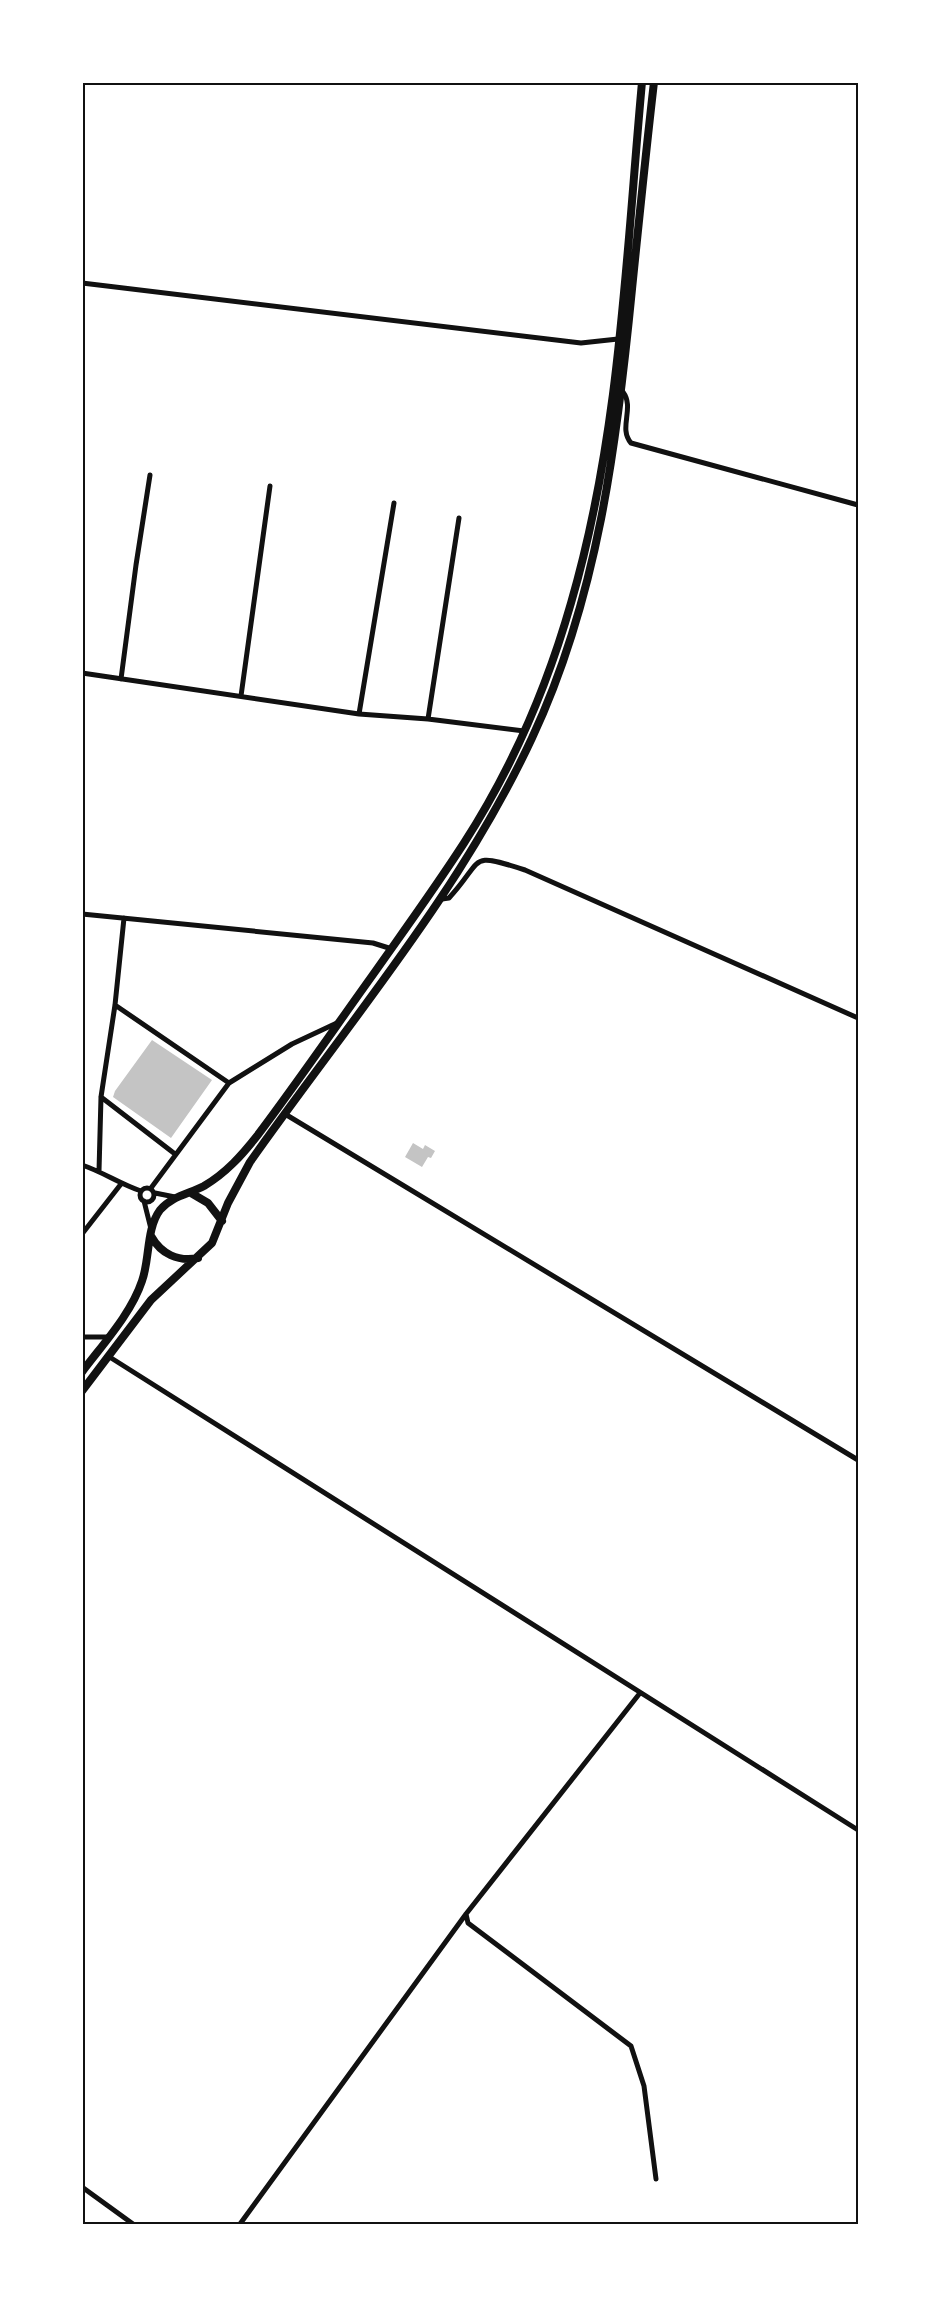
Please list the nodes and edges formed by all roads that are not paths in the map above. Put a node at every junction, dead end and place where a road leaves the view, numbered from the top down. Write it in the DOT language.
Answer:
graph roads {
  1 [pos="642,82"];
  2 [pos="654,82"];
  3 [pos="82,282"];
  4 [pos="618,339"];
  5 [pos="623,392"];
  6 [pos="150,475"];
  7 [pos="270,486"];
  8 [pos="393,503"];
  9 [pos="858,505"];
  10 [pos="459,518"];
  11 [pos="82,673"];
  12 [pos="121,679"];
  13 [pos="241,696"];
  14 [pos="359,714"];
  15 [pos="428,720"];
  16 [pos="524,731"];
  17 [pos="442,899"];
  18 [pos="82,914"];
  19 [pos="124,918"];
  20 [pos="392,949"];
  21 [pos="115,1005"];
  22 [pos="858,1018"];
  23 [pos="340,1021"];
  24 [pos="230,1083"];
  25 [pos="101,1097"];
  26 [pos="285,1114"];
  27 [pos="175,1154"];
  28 [pos="82,1165"];
  29 [pos="99,1171"];
  30 [pos="121,1184"];
  31 [pos="153,1190"];
  32 [pos="141,1191"];
  33 [pos="191,1193"];
  34 [pos="177,1197"];
  35 [pos="144,1201"];
  36 [pos="222,1221"];
  37 [pos="82,1234"];
  38 [pos="151,1236"];
  39 [pos="198,1258"];
  40 [pos="82,1337"];
  41 [pos="108,1337"];
  42 [pos="108,1356"];
  43 [pos="82,1372"];
  44 [pos="82,1391"];
  45 [pos="858,1460"];
  46 [pos="640,1693"];
  47 [pos="858,1830"];
  48 [pos="466,1914"];
  49 [pos="656,2179"];
  50 [pos="82,2187"];
  51 [pos="134,2224"];
  52 [pos="240,2224"];
  1 -- 4 [label="main road"];
  2 -- 5 [label="main road"];
  3 -- 4 [label="street"];
  4 -- 16 [label="main road"];
  5 -- 9 [label="street"];
  5 -- 17 [label="main road"];
  6 -- 12 [label="street"];
  7 -- 13 [label="street"];
  8 -- 14 [label="street"];
  10 -- 15 [label="street"];
  11 -- 12 [label="street"];
  12 -- 13 [label="street"];
  13 -- 14 [label="street"];
  14 -- 15 [label="street"];
  15 -- 16 [label="street"];
  16 -- 20 [label="main road"];
  17 -- 22 [label="street"];
  17 -- 26 [label="main road"];
  18 -- 19 [label="street"];
  19 -- 20 [label="street"];
  19 -- 21 [label="street"];
  20 -- 23 [label="main road"];
  21 -- 24 [label="street"];
  21 -- 25 [label="street"];
  23 -- 24 [label="street"];
  23 -- 33 [label="main road"];
  24 -- 27 [label="street"];
  25 -- 27 [label="street"];
  25 -- 29 [label="street"];
  26 -- 36 [label="main road"];
  26 -- 45 [label="street"];
  27 -- 31 [label="street"];
  28 -- 29 [label="street"];
  29 -- 30 [label="street"];
  30 -- 32 [label="street"];
  30 -- 37 [label="street"];
  31 -- 32 [label="street"];
  31 -- 34 [label="street"];
  31 -- 35 [label="street"];
  32 -- 35 [label="street"];
  33 -- 34 [label="main road"];
  33 -- 36 [label="main road"];
  34 -- 38 [label="main road"];
  35 -- 38 [label="street"];
  36 -- 39 [label="main road"];
  38 -- 39 [label="main road"];
  38 -- 41 [label="main road"];
  39 -- 42 [label="main road"];
  40 -- 41 [label="street"];
  41 -- 43 [label="main road"];
  42 -- 44 [label="main road"];
  42 -- 46 [label="street"];
  46 -- 47 [label="street"];
  46 -- 48 [label="street"];
  48 -- 49 [label="street"];
  48 -- 52 [label="street"];
  50 -- 51 [label="street"];
}
